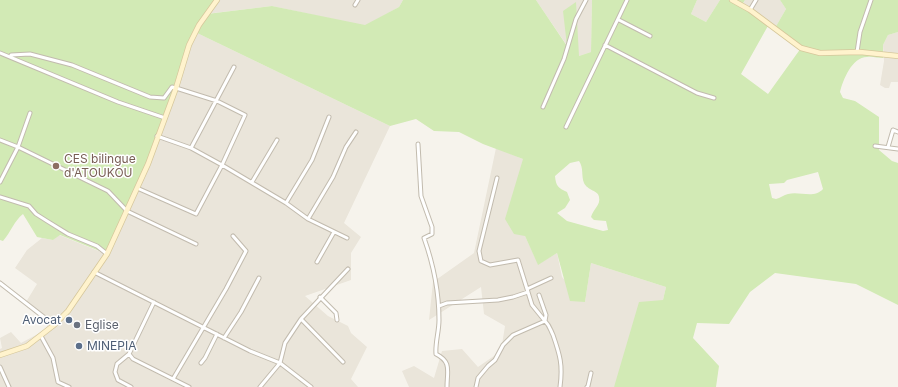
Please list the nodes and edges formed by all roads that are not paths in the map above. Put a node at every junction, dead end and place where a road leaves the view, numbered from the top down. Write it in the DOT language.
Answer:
graph roads {
  1 [pos="217,0"];
  2 [pos="358,0"];
  3 [pos="586,0"];
  4 [pos="627,0"];
  5 [pos="732,0"];
  6 [pos="756,0"];
  7 [pos="871,0"];
  8 [pos="355,5"];
  9 [pos="750,10"];
  10 [pos="619,20"];
  11 [pos="650,36"];
  12 [pos="605,45"];
  13 [pos="857,52"];
  14 [pos="0,53"];
  15 [pos="12,55"];
  16 [pos="898,56"];
  17 [pos="234,68"];
  18 [pos="176,88"];
  19 [pos="714,98"];
  20 [pos="217,101"];
  21 [pos="543,107"];
  22 [pos="30,113"];
  23 [pos="330,117"];
  24 [pos="165,118"];
  25 [pos="566,127"];
  26 [pos="356,132"];
  27 [pos="898,132"];
  28 [pos="157,136"];
  29 [pos="0,140"];
  30 [pos="277,140"];
  31 [pos="418,144"];
  32 [pos="875,146"];
  33 [pos="888,146"];
  34 [pos="18,147"];
  35 [pos="191,148"];
  36 [pos="898,149"];
  37 [pos="222,165"];
  38 [pos="497,178"];
  39 [pos="0,182"];
  40 [pos="252,182"];
  41 [pos="138,188"];
  42 [pos="0,196"];
  43 [pos="286,203"];
  44 [pos="127,211"];
  45 [pos="308,219"];
  46 [pos="334,232"];
  47 [pos="233,236"];
  48 [pos="347,238"];
  49 [pos="196,244"];
  50 [pos="107,254"];
  51 [pos="317,262"];
  52 [pos="348,269"];
  53 [pos="94,272"];
  54 [pos="259,278"];
  55 [pos="551,278"];
  56 [pos="0,283"];
  57 [pos="527,290"];
  58 [pos="539,295"];
  59 [pos="320,297"];
  60 [pos="154,302"];
  61 [pos="439,306"];
  62 [pos="301,318"];
  63 [pos="338,320"];
  64 [pos="545,321"];
  65 [pos="54,325"];
  66 [pos="204,328"];
  67 [pos="217,334"];
  68 [pos="41,336"];
  69 [pos="224,338"];
  70 [pos="129,354"];
  71 [pos="0,355"];
  72 [pos="342,362"];
  73 [pos="201,363"];
  74 [pos="280,363"];
  75 [pos="0,367"];
  76 [pos="591,373"];
  77 [pos="173,379"];
  78 [pos="9,387"];
  79 [pos="69,387"];
  80 [pos="131,387"];
  81 [pos="189,387"];
  82 [pos="260,387"];
  83 [pos="312,387"];
  84 [pos="447,387"];
  85 [pos="476,387"];
  86 [pos="560,387"];
  87 [pos="586,387"];
  1 -- 18 [label="street"];
  2 -- 8 [label="street"];
  3 -- 21 [label="street"];
  4 -- 10 [label="street"];
  5 -- 9 [label="street"];
  6 -- 9 [label="street"];
  7 -- 13 [label="street"];
  9 -- 13 [label="street"];
  10 -- 11 [label="street"];
  10 -- 12 [label="street"];
  12 -- 19 [label="street"];
  12 -- 25 [label="street"];
  13 -- 16 [label="street"];
  14 -- 24 [label="street"];
  15 -- 18 [label="street"];
  17 -- 20 [label="street"];
  18 -- 20 [label="street"];
  18 -- 24 [label="street"];
  20 -- 35 [label="street"];
  20 -- 37 [label="street"];
  22 -- 34 [label="street"];
  23 -- 43 [label="street"];
  24 -- 28 [label="street"];
  26 -- 45 [label="street"];
  27 -- 33 [label="street"];
  28 -- 35 [label="street"];
  28 -- 41 [label="street"];
  29 -- 34 [label="street"];
  30 -- 40 [label="street"];
  31 -- 61 [label="street"];
  32 -- 33 [label="street"];
  33 -- 36 [label="street"];
  34 -- 39 [label="street"];
  34 -- 44 [label="street"];
  35 -- 37 [label="street"];
  37 -- 40 [label="street"];
  37 -- 41 [label="street"];
  38 -- 57 [label="street"];
  40 -- 43 [label="street"];
  41 -- 44 [label="street"];
  42 -- 50 [label="street"];
  43 -- 45 [label="street"];
  44 -- 49 [label="street"];
  44 -- 50 [label="street"];
  45 -- 46 [label="street"];
  46 -- 48 [label="street"];
  46 -- 51 [label="street"];
  47 -- 66 [label="street"];
  50 -- 53 [label="street"];
  52 -- 59 [label="street"];
  53 -- 60 [label="street"];
  53 -- 65 [label="street"];
  54 -- 69 [label="street"];
  55 -- 57 [label="street"];
  56 -- 65 [label="street"];
  57 -- 61 [label="street"];
  57 -- 64 [label="street"];
  58 -- 64 [label="street"];
  59 -- 62 [label="street"];
  59 -- 63 [label="street"];
  60 -- 66 [label="street"];
  60 -- 70 [label="street"];
  61 -- 84 [label="street"];
  62 -- 72 [label="street"];
  62 -- 74 [label="street"];
  64 -- 85 [label="street"];
  64 -- 86 [label="street"];
  65 -- 68 [label="street"];
  66 -- 67 [label="street"];
  66 -- 77 [label="street"];
  67 -- 69 [label="street"];
  67 -- 73 [label="street"];
  68 -- 71 [label="street"];
  68 -- 79 [label="street"];
  69 -- 74 [label="street"];
  70 -- 77 [label="street"];
  70 -- 80 [label="street"];
  74 -- 82 [label="street"];
  74 -- 83 [label="street"];
  75 -- 78 [label="street"];
  76 -- 87 [label="street"];
  77 -- 81 [label="street"];
}
